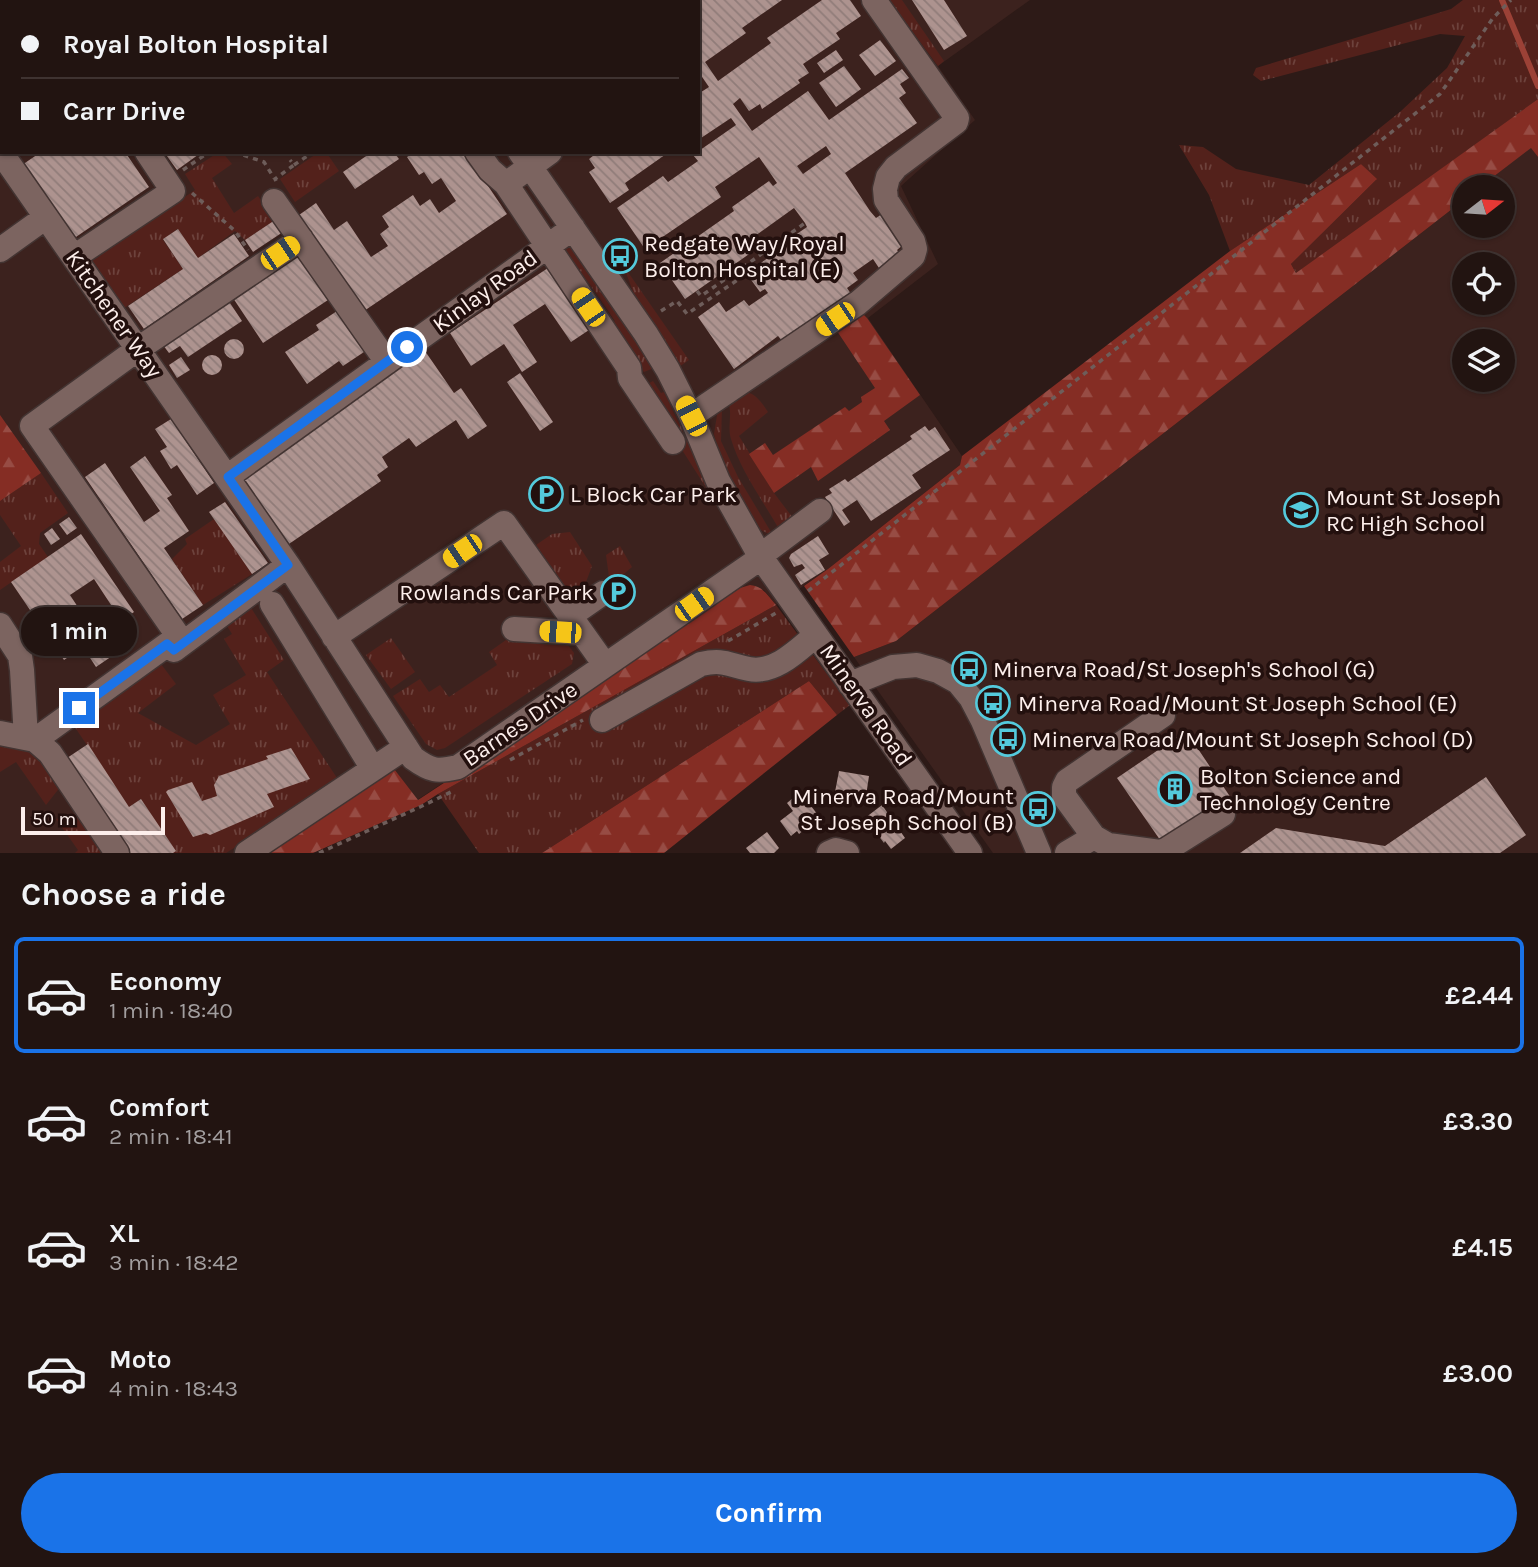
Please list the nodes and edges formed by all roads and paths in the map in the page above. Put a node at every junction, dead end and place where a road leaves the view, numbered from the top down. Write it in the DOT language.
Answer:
graph roads {
  1 [pos="874,0"];
  2 [pos="1511,0"];
  3 [pos="2,154"];
  4 [pos="148,154"];
  5 [pos="207,154"];
  6 [pos="240,154"];
  7 [pos="310,154"];
  8 [pos="478,154"];
  9 [pos="543,154"];
  10 [pos="525,159"];
  11 [pos="294,165"];
  12 [pos="506,184"];
  13 [pos="170,186"];
  14 [pos="274,190"];
  15 [pos="46,217"];
  16 [pos="805,223"];
  17 [pos="573,228"];
  18 [pos="301,239"];
  19 [pos="548,246"];
  20 [pos="0,250"];
  21 [pos="74,257"];
  22 [pos="746,265"];
  23 [pos="259,268"];
  24 [pos="697,291"];
  25 [pos="661,311"];
  26 [pos="138,349"];
  27 [pos="387,362"];
  28 [pos="691,416"];
  29 [pos="673,442"];
  30 [pos="228,477"];
  31 [pos="820,511"];
  32 [pos="761,557"];
  33 [pos="288,565"];
  34 [pos="603,593"];
  35 [pos="793,602"];
  36 [pos="272,604"];
  37 [pos="576,624"];
  38 [pos="0,625"];
  39 [pos="514,629"];
  40 [pos="816,635"];
  41 [pos="334,637"];
  42 [pos="183,643"];
  43 [pos="605,665"];
  44 [pos="850,684"];
  45 [pos="1163,715"];
  46 [pos="602,720"];
  47 [pos="0,733"];
  48 [pos="30,739"];
  49 [pos="406,747"];
  50 [pos="373,769"];
  51 [pos="422,807"];
  52 [pos="1223,814"];
  53 [pos="1094,837"];
  54 [pos="117,853"];
  55 [pos="247,853"];
  56 [pos="319,853"];
  57 [pos="829,853"];
  58 [pos="847,853"];
  59 [pos="970,853"];
  60 [pos="1039,853"];
  61 [pos="1067,853"];
  1 -- 28 [label="street"];
  2 -- 35 [label="path"];
  3 -- 15 [label="street, Kitchener Way"];
  4 -- 13 [label="street"];
  5 -- 13 [label="path"];
  6 -- 14 [label="path"];
  7 -- 11 [label="path"];
  8 -- 12 [label="street"];
  9 -- 10 [label="street"];
  10 -- 12 [label="street"];
  10 -- 17 [label="street, Minerva Road"];
  12 -- 19 [label="street"];
  13 -- 21 [label="street"];
  13 -- 23 [label="path"];
  14 -- 18 [label="street"];
  15 -- 20 [label="street"];
  15 -- 21 [label="street, Kitchener Way"];
  16 -- 22 [label="path"];
  17 -- 19 [label="street, Kinlay Road"];
  17 -- 28 [label="street, Minerva Road"];
  18 -- 23 [label="street"];
  18 -- 27 [label="street"];
  19 -- 27 [label="street, Kinlay Road"];
  19 -- 29 [label="street"];
  21 -- 26 [label="street, Kitchener Way"];
  22 -- 24 [label="path"];
  22 -- 25 [label="path"];
  23 -- 26 [label="street"];
  26 -- 30 [label="street, Kitchener Way"];
  26 -- 42 [label="street"];
  27 -- 30 [label="street, Kinlay Road"];
  28 -- 32 [label="street, Minerva Road"];
  30 -- 33 [label="street, Barnes Drive"];
  31 -- 32 [label="street, Barnes Drive"];
  32 -- 35 [label="street, Minerva Road"];
  32 -- 43 [label="street, Barnes Drive"];
  33 -- 41 [label="street, Barnes Drive"];
  33 -- 42 [label="street"];
  34 -- 37 [label="street"];
  35 -- 40 [label="street, Minerva Road"];
  36 -- 50 [label="street"];
  37 -- 39 [label="street"];
  37 -- 41 [label="street"];
  37 -- 43 [label="street"];
  38 -- 48 [label="street"];
  40 -- 44 [label="street, Minerva Road"];
  40 -- 46 [label="street"];
  41 -- 49 [label="street, Barnes Drive"];
  42 -- 48 [label="street"];
  43 -- 49 [label="street, Barnes Drive"];
  44 -- 59 [label="street, Minerva Road"];
  44 -- 60 [label="street"];
  45 -- 53 [label="street"];
  47 -- 48 [label="street"];
  48 -- 54 [label="street"];
  49 -- 50 [label="street"];
  50 -- 55 [label="street"];
  51 -- 56 [label="path"];
  52 -- 53 [label="street"];
  53 -- 61 [label="street"];
  57 -- 58 [label="street"];
}
